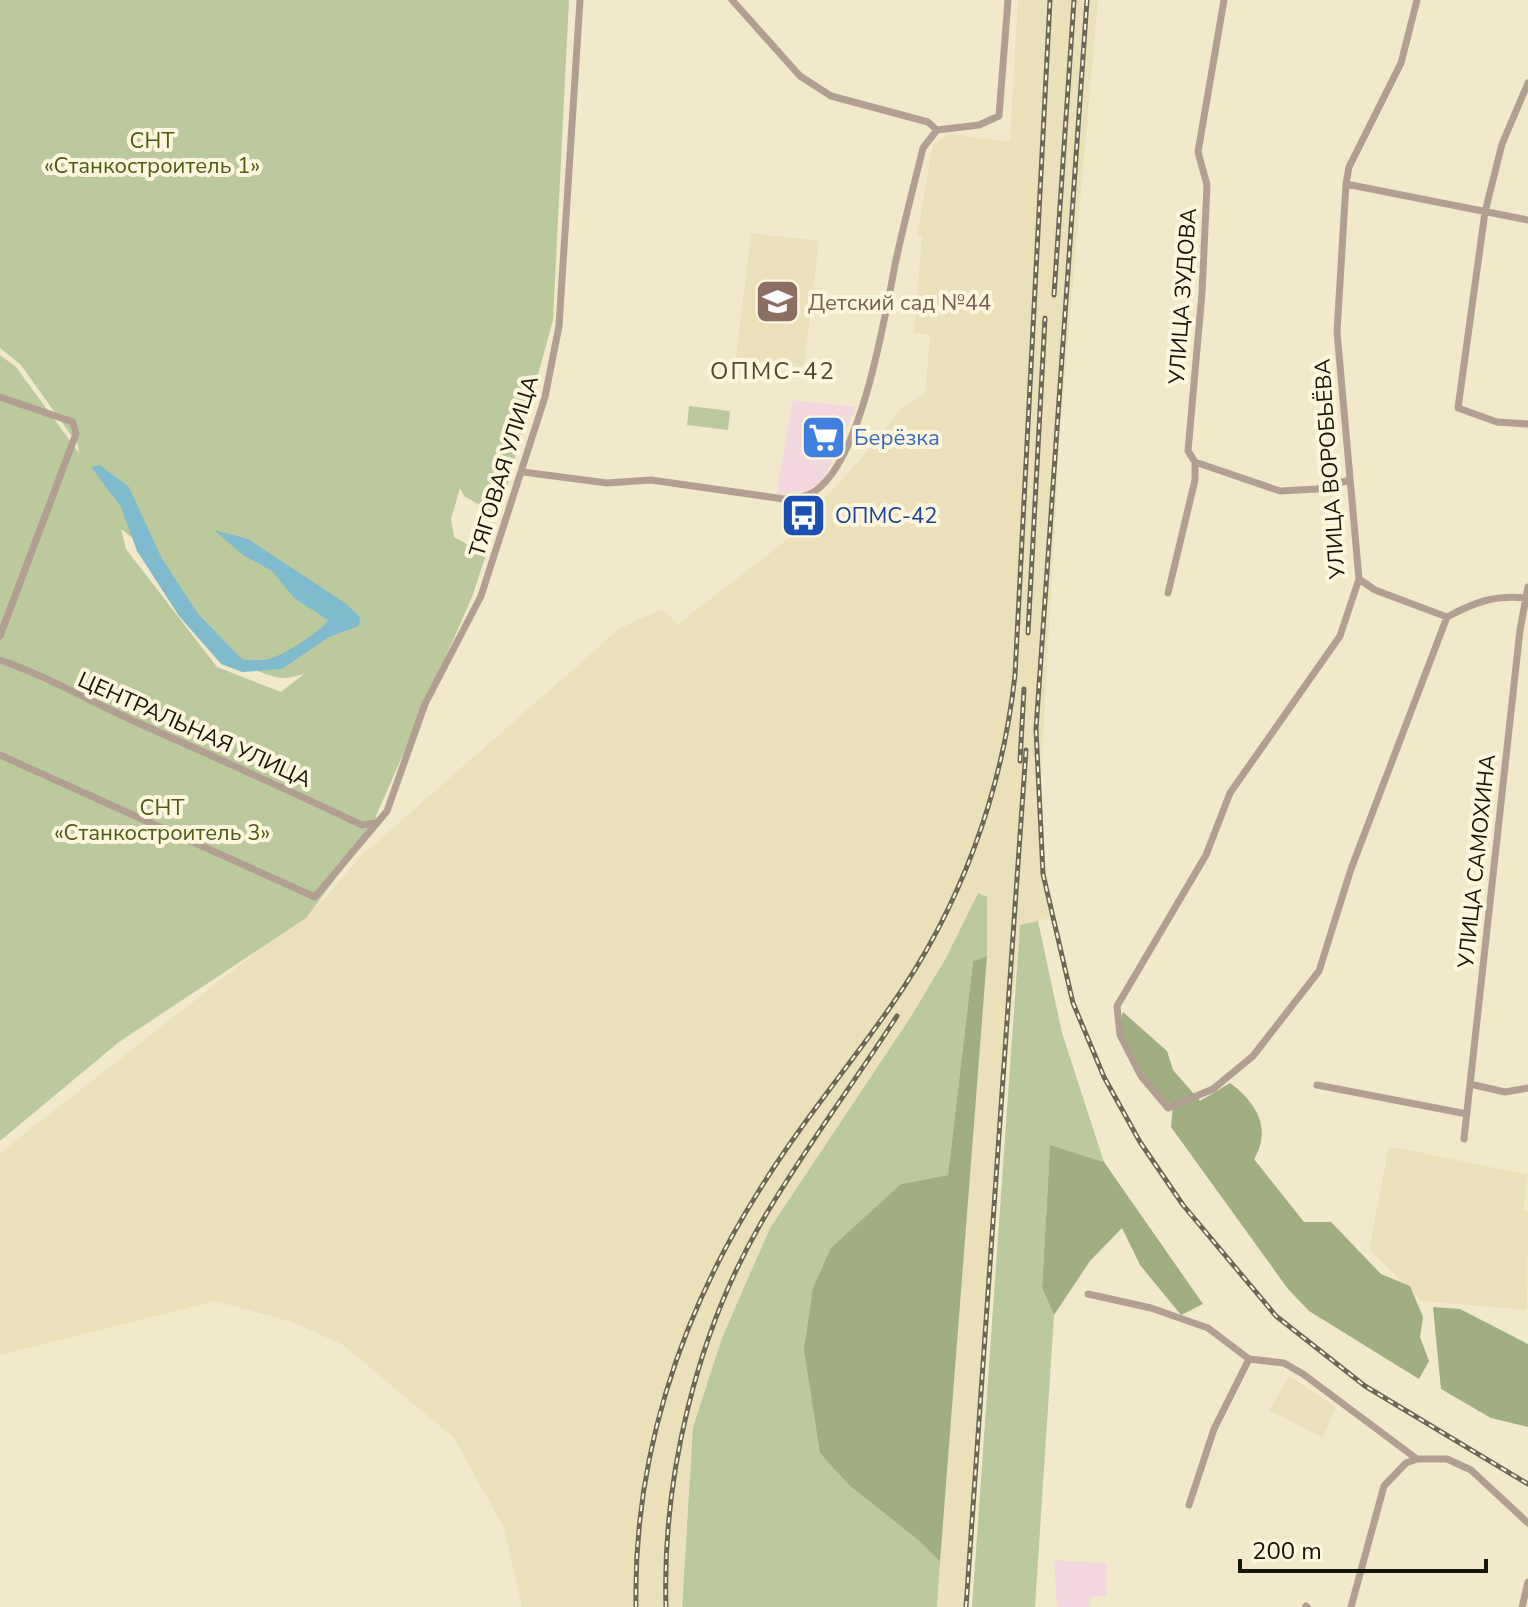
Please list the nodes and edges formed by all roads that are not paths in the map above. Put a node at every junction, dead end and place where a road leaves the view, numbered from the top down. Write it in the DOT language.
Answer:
graph roads {
  1 [pos="580,0"];
  2 [pos="732,0"];
  3 [pos="1008,0"];
  4 [pos="1224,0"];
  5 [pos="1417,0"];
  6 [pos="1528,83"];
  7 [pos="937,130"];
  8 [pos="1346,184"];
  9 [pos="1485,212"];
  10 [pos="1528,220"];
  11 [pos="0,397"];
  12 [pos="1528,424"];
  13 [pos="1195,462"];
  14 [pos="523,472"];
  15 [pos="1350,480"];
  16 [pos="1359,579"];
  17 [pos="1528,587"];
  18 [pos="1168,593"];
  19 [pos="1526,598"];
  20 [pos="1447,617"];
  21 [pos="0,636"];
  22 [pos="0,660"];
  23 [pos="0,755"];
  24 [pos="377,823"];
  25 [pos="1470,1084"];
  26 [pos="1317,1085"];
  27 [pos="1528,1088"];
  28 [pos="1467,1114"];
  29 [pos="1464,1139"];
  30 [pos="1088,1294"];
  31 [pos="1249,1359"];
  32 [pos="1417,1459"];
  33 [pos="1189,1505"];
  34 [pos="1528,1523"];
  35 [pos="1528,1582"];
  36 [pos="1351,1607"];
  37 [pos="1522,1607"];
  1 -- 14 [label="street, ТЯГОВАЯ УЛИЦА"];
  2 -- 7 [label="street"];
  3 -- 7 [label="street"];
  4 -- 13 [label="street, УЛИЦА ЗУДОВА"];
  5 -- 8 [label="street, УЛИЦА ВОРОБЬЁВА"];
  6 -- 9 [label="street"];
  7 -- 14 [label="street"];
  8 -- 9 [label="street"];
  8 -- 15 [label="street, УЛИЦА ВОРОБЬЁВА"];
  9 -- 10 [label="street"];
  9 -- 12 [label="street"];
  11 -- 21 [label="street"];
  13 -- 15 [label="street"];
  13 -- 18 [label="street, УЛИЦА ЗУДОВА"];
  14 -- 24 [label="street, ТЯГОВАЯ УЛИЦА"];
  15 -- 16 [label="street, УЛИЦА ВОРОБЬЁВА"];
  16 -- 20 [label="street"];
  16 -- 20 [label="street, УЛИЦА ВОРОБЬЁВА"];
  17 -- 19 [label="street, УЛИЦА САМОХИНА"];
  19 -- 20 [label="street"];
  19 -- 25 [label="street, УЛИЦА САМОХИНА"];
  22 -- 24 [label="street, ЦЕНТРАЛЬНАЯ УЛИЦА"];
  23 -- 24 [label="street, ТЯГОВАЯ УЛИЦА"];
  25 -- 27 [label="street"];
  25 -- 28 [label="street, УЛИЦА САМОХИНА"];
  26 -- 28 [label="street"];
  28 -- 29 [label="street, УЛИЦА САМОХИНА"];
  30 -- 31 [label="street"];
  31 -- 32 [label="street"];
  31 -- 33 [label="street"];
  32 -- 34 [label="street"];
  32 -- 36 [label="street"];
  35 -- 37 [label="street"];
}
